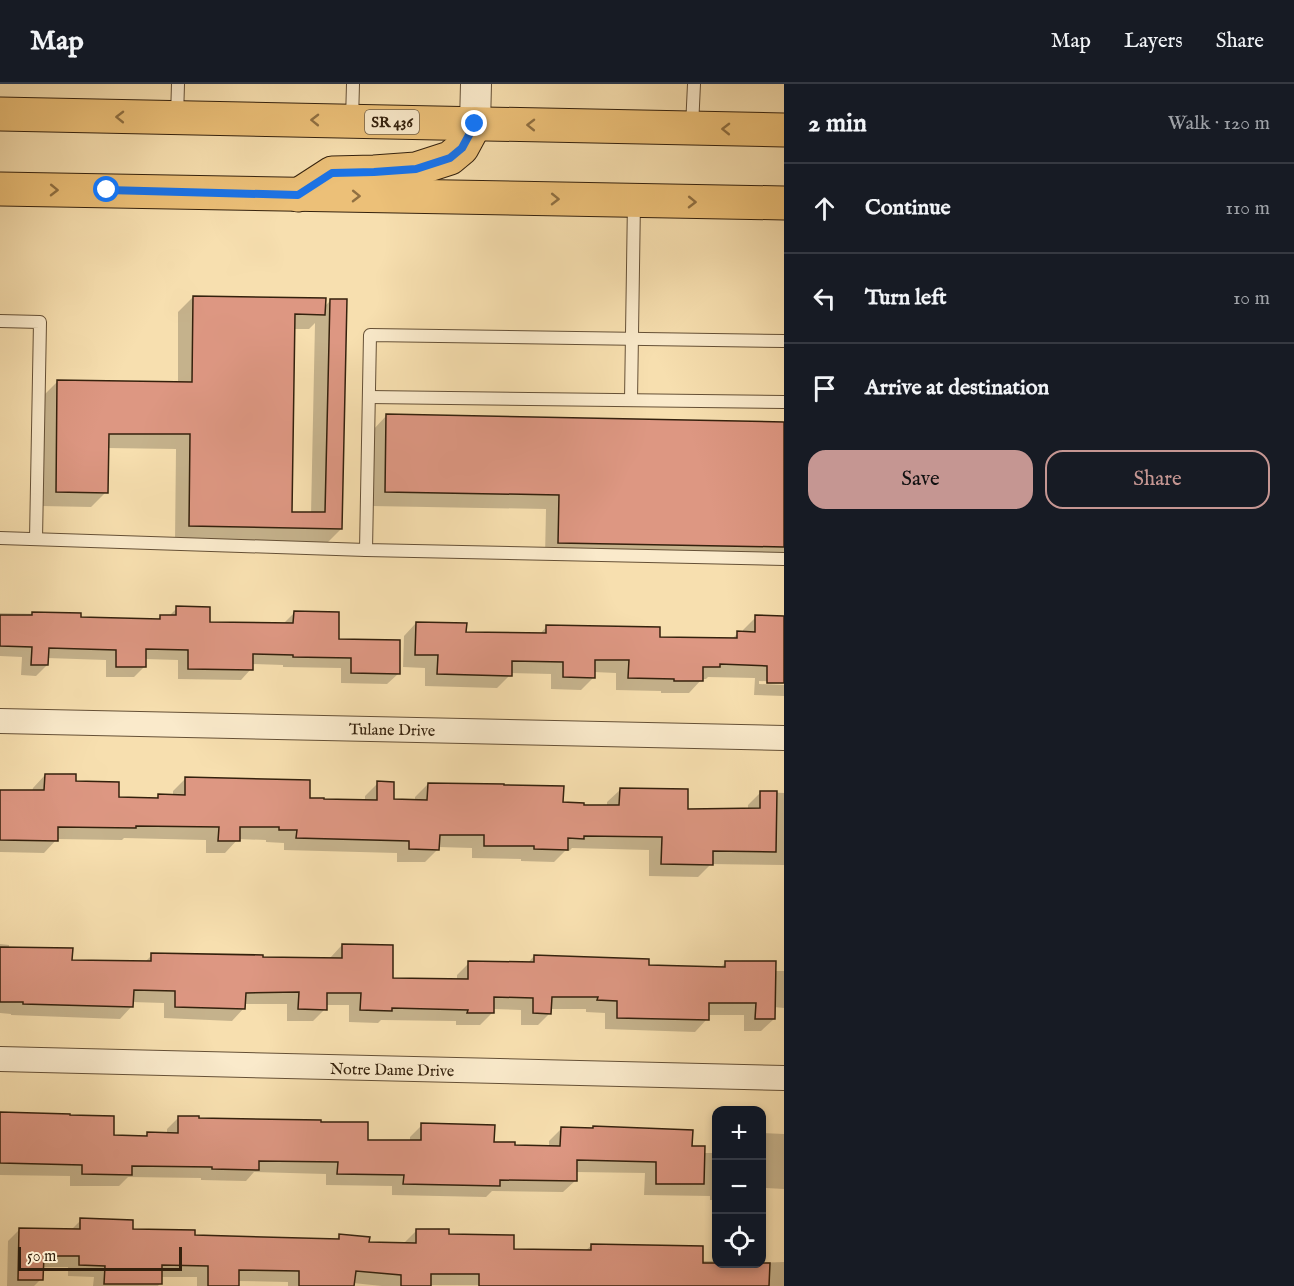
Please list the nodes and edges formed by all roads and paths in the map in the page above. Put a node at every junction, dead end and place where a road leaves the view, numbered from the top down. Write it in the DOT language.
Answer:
graph roads {
  1 [pos="178,84"];
  2 [pos="353,84"];
  3 [pos="476,84"];
  4 [pos="694,84"];
  5 [pos="0,114"];
  6 [pos="177,118"];
  7 [pos="352,121"];
  8 [pos="475,124"];
  9 [pos="692,128"];
  10 [pos="784,130"];
  11 [pos="0,189"];
  12 [pos="298,195"];
  13 [pos="634,201"];
  14 [pos="784,203"];
  15 [pos="0,321"];
  16 [pos="632,339"];
  17 [pos="784,341"];
  18 [pos="369,397"];
  19 [pos="631,400"];
  20 [pos="784,402"];
  21 [pos="0,538"];
  22 [pos="36,539"];
  23 [pos="366,550"];
  24 [pos="784,559"];
  25 [pos="0,721"];
  26 [pos="784,738"];
  27 [pos="0,1059"];
  28 [pos="784,1078"];
  1 -- 6 [label="lane"];
  2 -- 7 [label="lane"];
  3 -- 8 [label="street"];
  4 -- 9 [label="lane"];
  6 -- 5 [label="main road, SR 436, one-way"];
  7 -- 6 [label="main road, SR 436, one-way"];
  7 -- 8 [label="main road, SR 436"];
  9 -- 8 [label="main road, SR 436, one-way"];
  8 -- 12 [label="main road"];
  10 -- 9 [label="main road, SR 436, one-way"];
  11 -- 12 [label="main road, one-way"];
  12 -- 13 [label="main road, one-way"];
  13 -- 14 [label="main road, one-way"];
  13 -- 16 [label="lane"];
  15 -- 22 [label="lane"];
  16 -- 17 [label="lane"];
  16 -- 18 [label="lane"];
  16 -- 19 [label="lane"];
  18 -- 19 [label="lane"];
  18 -- 23 [label="lane"];
  19 -- 20 [label="lane"];
  21 -- 22 [label="lane"];
  22 -- 23 [label="lane"];
  23 -- 24 [label="lane"];
  25 -- 26 [label="street, Tulane Drive"];
  27 -- 28 [label="street, Notre Dame Drive"];
}
